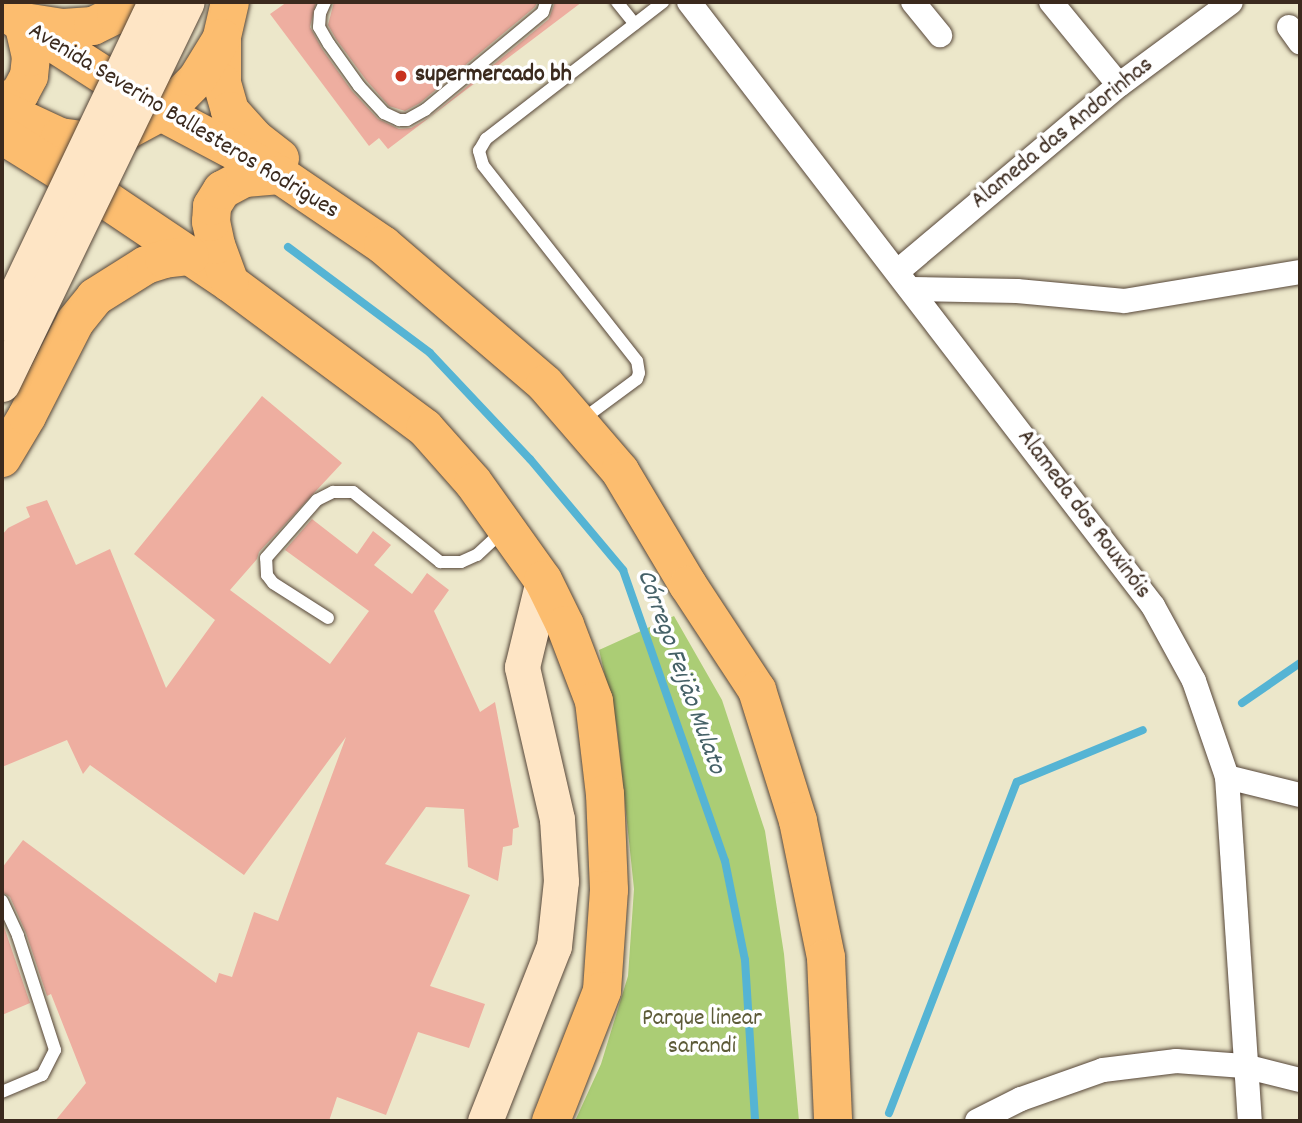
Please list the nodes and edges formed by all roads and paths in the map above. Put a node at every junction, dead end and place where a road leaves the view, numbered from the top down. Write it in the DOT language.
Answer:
graph roads {
  1 [pos="129,2"];
  2 [pos="155,2"];
  3 [pos="187,2"];
  4 [pos="325,2"];
  5 [pos="546,2"];
  6 [pos="617,2"];
  7 [pos="663,2"];
  8 [pos="689,2"];
  9 [pos="913,2"];
  10 [pos="1051,2"];
  11 [pos="1231,2"];
  12 [pos="14,19"];
  13 [pos="226,20"];
  14 [pos="635,24"];
  15 [pos="940,35"];
  16 [pos="1119,85"];
  17 [pos="2,105"];
  18 [pos="2,110"];
  19 [pos="162,112"];
  20 [pos="2,135"];
  21 [pos="280,174"];
  22 [pos="383,245"];
  23 [pos="190,256"];
  24 [pos="1300,272"];
  25 [pos="905,280"];
  26 [pos="230,283"];
  27 [pos="2,323"];
  28 [pos="2,384"];
  29 [pos="579,422"];
  30 [pos="2,458"];
  31 [pos="506,528"];
  32 [pos="543,580"];
  33 [pos="328,618"];
  34 [pos="1227,777"];
  35 [pos="1300,795"];
  36 [pos="2,901"];
  37 [pos="1244,1066"];
  38 [pos="1300,1080"];
  39 [pos="2,1092"];
  40 [pos="838,1112"];
  41 [pos="485,1121"];
  42 [pos="551,1121"];
  43 [pos="977,1121"];
  44 [pos="1250,1121"];
  1 -- 12 [label="main road"];
  2 -- 27 [label="main road, bridge"];
  3 -- 28 [label="main road, bridge"];
  4 -- 5 [label="lane"];
  6 -- 14 [label="lane"];
  7 -- 14 [label="lane"];
  8 -- 25 [label="street, Alameda dos Rouxinóis"];
  9 -- 15 [label="street"];
  10 -- 16 [label="street"];
  11 -- 16 [label="street, Alameda das Andorinhas"];
  12 -- 17 [label="main road"];
  12 -- 19 [label="main road, Avenida Severino Ballesteros Rodrigues"];
  13 -- 19 [label="main road"];
  13 -- 22 [label="main road"];
  14 -- 29 [label="lane"];
  16 -- 25 [label="street, Alameda das Andorinhas"];
  18 -- 19 [label="main road"];
  19 -- 21 [label="main road, Avenida Severino Ballesteros Rodrigues"];
  20 -- 23 [label="main road"];
  21 -- 22 [label="main road, Avenida Severino Ballesteros Rodrigues"];
  21 -- 26 [label="main road"];
  22 -- 29 [label="main road, Avenida Severino Ballesteros Rodrigues"];
  23 -- 26 [label="main road"];
  23 -- 30 [label="main road"];
  24 -- 25 [label="street"];
  25 -- 34 [label="street, Alameda dos Rouxinóis"];
  26 -- 31 [label="main road"];
  29 -- 40 [label="main road, Avenida Severino Ballesteros Rodrigues"];
  31 -- 32 [label="main road"];
  31 -- 33 [label="lane"];
  32 -- 41 [label="main road"];
  32 -- 42 [label="main road"];
  34 -- 35 [label="street"];
  34 -- 37 [label="street, Alameda dos Rouxinóis"];
  36 -- 39 [label="lane"];
  37 -- 38 [label="street"];
  37 -- 43 [label="street"];
  37 -- 44 [label="street, Alameda dos Rouxinóis"];
}
